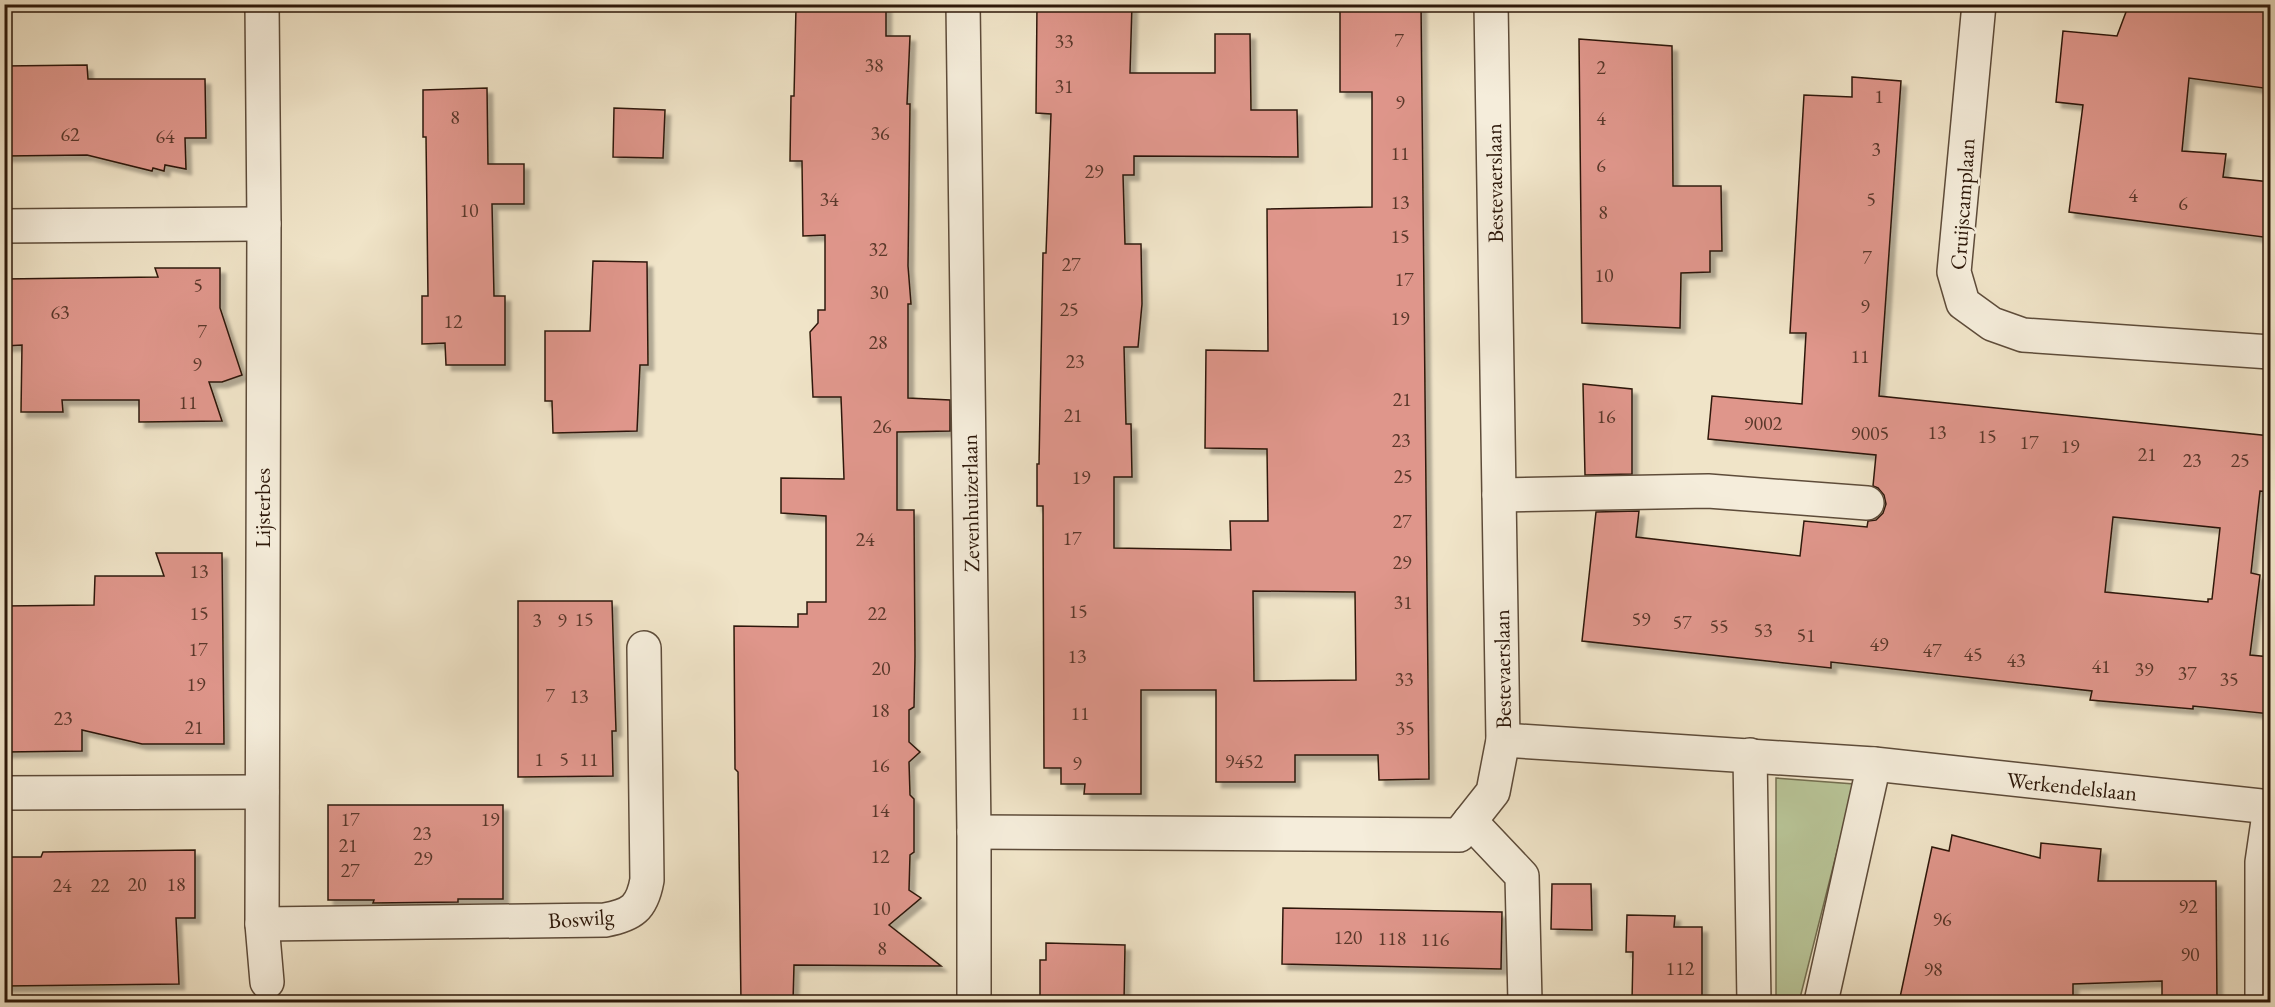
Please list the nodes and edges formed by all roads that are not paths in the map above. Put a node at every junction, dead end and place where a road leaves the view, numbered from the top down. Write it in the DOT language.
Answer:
graph roads {
  1 [pos="262,4"];
  2 [pos="963,4"];
  3 [pos="1491,4"];
  4 [pos="1979,4"];
  5 [pos="264,224"];
  6 [pos="4,226"];
  7 [pos="2271,352"];
  8 [pos="1499,495"];
  9 [pos="1867,503"];
  10 [pos="644,648"];
  11 [pos="1503,740"];
  12 [pos="1750,755"];
  13 [pos="1874,764"];
  14 [pos="262,792"];
  15 [pos="4,793"];
  16 [pos="2270,807"];
  17 [pos="1470,821"];
  18 [pos="974,832"];
  19 [pos="262,924"];
  20 [pos="267,982"];
  21 [pos="974,1002"];
  22 [pos="1525,1002"];
  23 [pos="1754,1002"];
  24 [pos="1821,1002"];
  25 [pos="2262,1002"];
  1 -- 5 [label="street, Lijsterbes"];
  2 -- 18 [label="street, Zevenhuizerlaan"];
  3 -- 8 [label="street, Bestevaerslaan"];
  4 -- 7 [label="street, Cruijscamplaan"];
  5 -- 6 [label="street"];
  5 -- 14 [label="street, Lijsterbes"];
  8 -- 9 [label="street"];
  8 -- 11 [label="street, Bestevaerslaan"];
  10 -- 19 [label="street, Boswilg"];
  11 -- 12 [label="street, Werkendelslaan"];
  11 -- 17 [label="street, Bestevaerslaan"];
  12 -- 13 [label="street, Werkendelslaan"];
  12 -- 23 [label="street"];
  13 -- 16 [label="street, Werkendelslaan"];
  13 -- 24 [label="street"];
  14 -- 15 [label="street"];
  14 -- 19 [label="street, Lijsterbes"];
  16 -- 25 [label="street, Werkendelslaan"];
  17 -- 18 [label="street, Bestevaerslaan"];
  17 -- 22 [label="street"];
  18 -- 21 [label="street, Zevenhuizerlaan"];
  19 -- 20 [label="street, Lijsterbes"];
}
